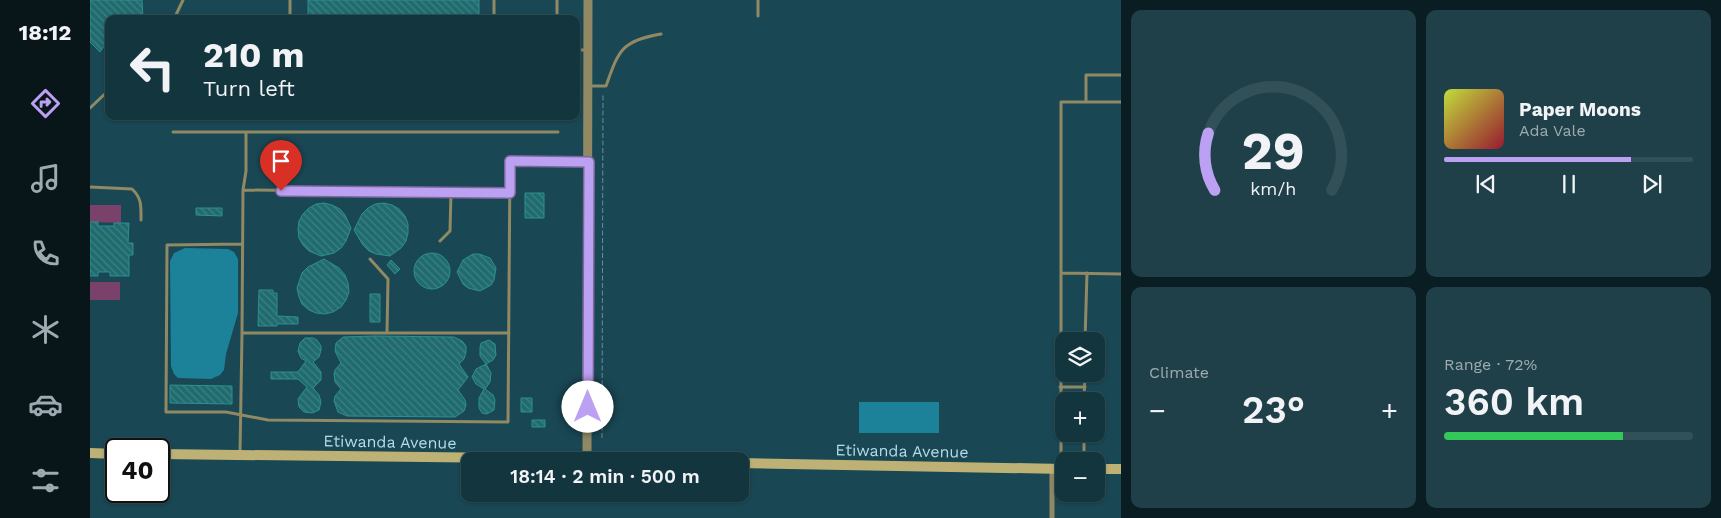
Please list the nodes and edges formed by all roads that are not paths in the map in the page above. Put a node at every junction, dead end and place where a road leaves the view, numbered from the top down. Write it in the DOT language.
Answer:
graph roads {
  1 [pos="183,0"];
  2 [pos="290,0"];
  3 [pos="494,0"];
  4 [pos="557,0"];
  5 [pos="588,0"];
  6 [pos="758,0"];
  7 [pos="176,15"];
  8 [pos="290,15"];
  9 [pos="494,15"];
  10 [pos="557,15"];
  11 [pos="758,16"];
  12 [pos="660,34"];
  13 [pos="580,50"];
  14 [pos="588,50"];
  15 [pos="1121,75"];
  16 [pos="588,86"];
  17 [pos="105,94"];
  18 [pos="1086,102"];
  19 [pos="1121,102"];
  20 [pos="90,108"];
  21 [pos="173,132"];
  22 [pos="246,132"];
  23 [pos="558,132"];
  24 [pos="589,162"];
  25 [pos="90,188"];
  26 [pos="243,190"];
  27 [pos="451,192"];
  28 [pos="510,193"];
  29 [pos="141,220"];
  30 [pos="440,241"];
  31 [pos="242,244"];
  32 [pos="370,259"];
  33 [pos="1061,273"];
  34 [pos="1087,273"];
  35 [pos="1121,274"];
  36 [pos="1086,332"];
  37 [pos="242,333"];
  38 [pos="387,333"];
  39 [pos="508,334"];
  40 [pos="1085,382"];
  41 [pos="1060,387"];
  42 [pos="1085,387"];
  43 [pos="1060,392"];
  44 [pos="1085,392"];
  45 [pos="241,415"];
  46 [pos="587,452"];
  47 [pos="90,454"];
  48 [pos="105,454"];
  49 [pos="170,454"];
  50 [pos="240,455"];
  51 [pos="461,458"];
  52 [pos="749,463"];
  53 [pos="1055,469"];
  54 [pos="1105,469"];
  55 [pos="1121,469"];
  56 [pos="1055,497"];
  57 [pos="1052,518"];
  1 -- 7 [label="lane"];
  2 -- 8 [label="lane"];
  3 -- 9 [label="lane"];
  4 -- 10 [label="lane"];
  5 -- 14 [label="street"];
  6 -- 11 [label="lane"];
  12 -- 16 [label="lane"];
  13 -- 14 [label="lane"];
  14 -- 16 [label="street"];
  15 -- 18 [label="lane"];
  16 -- 24 [label="street"];
  17 -- 20 [label="lane"];
  18 -- 19 [label="lane"];
  18 -- 33 [label="lane"];
  21 -- 22 [label="lane"];
  22 -- 23 [label="lane"];
  22 -- 26 [label="lane"];
  24 -- 28 [label="lane"];
  24 -- 46 [label="street"];
  25 -- 29 [label="lane"];
  26 -- 27 [label="lane"];
  26 -- 31 [label="lane"];
  27 -- 28 [label="lane"];
  27 -- 30 [label="lane"];
  28 -- 39 [label="lane"];
  31 -- 37 [label="lane"];
  31 -- 45 [label="lane"];
  32 -- 38 [label="lane"];
  33 -- 34 [label="lane"];
  33 -- 41 [label="lane"];
  34 -- 35 [label="lane"];
  34 -- 36 [label="lane"];
  37 -- 38 [label="lane"];
  37 -- 45 [label="lane"];
  38 -- 39 [label="lane"];
  39 -- 45 [label="lane"];
  40 -- 42 [label="lane"];
  41 -- 42 [label="lane"];
  41 -- 43 [label="lane"];
  42 -- 44 [label="lane"];
  45 -- 50 [label="lane"];
  47 -- 48 [label="main road"];
  49 -- 50 [label="main road, Etiwanda Avenue"];
  50 -- 51 [label="main road, Etiwanda Avenue"];
  52 -- 53 [label="main road, Etiwanda Avenue"];
  54 -- 55 [label="main road"];
  56 -- 57 [label="street"];
}
